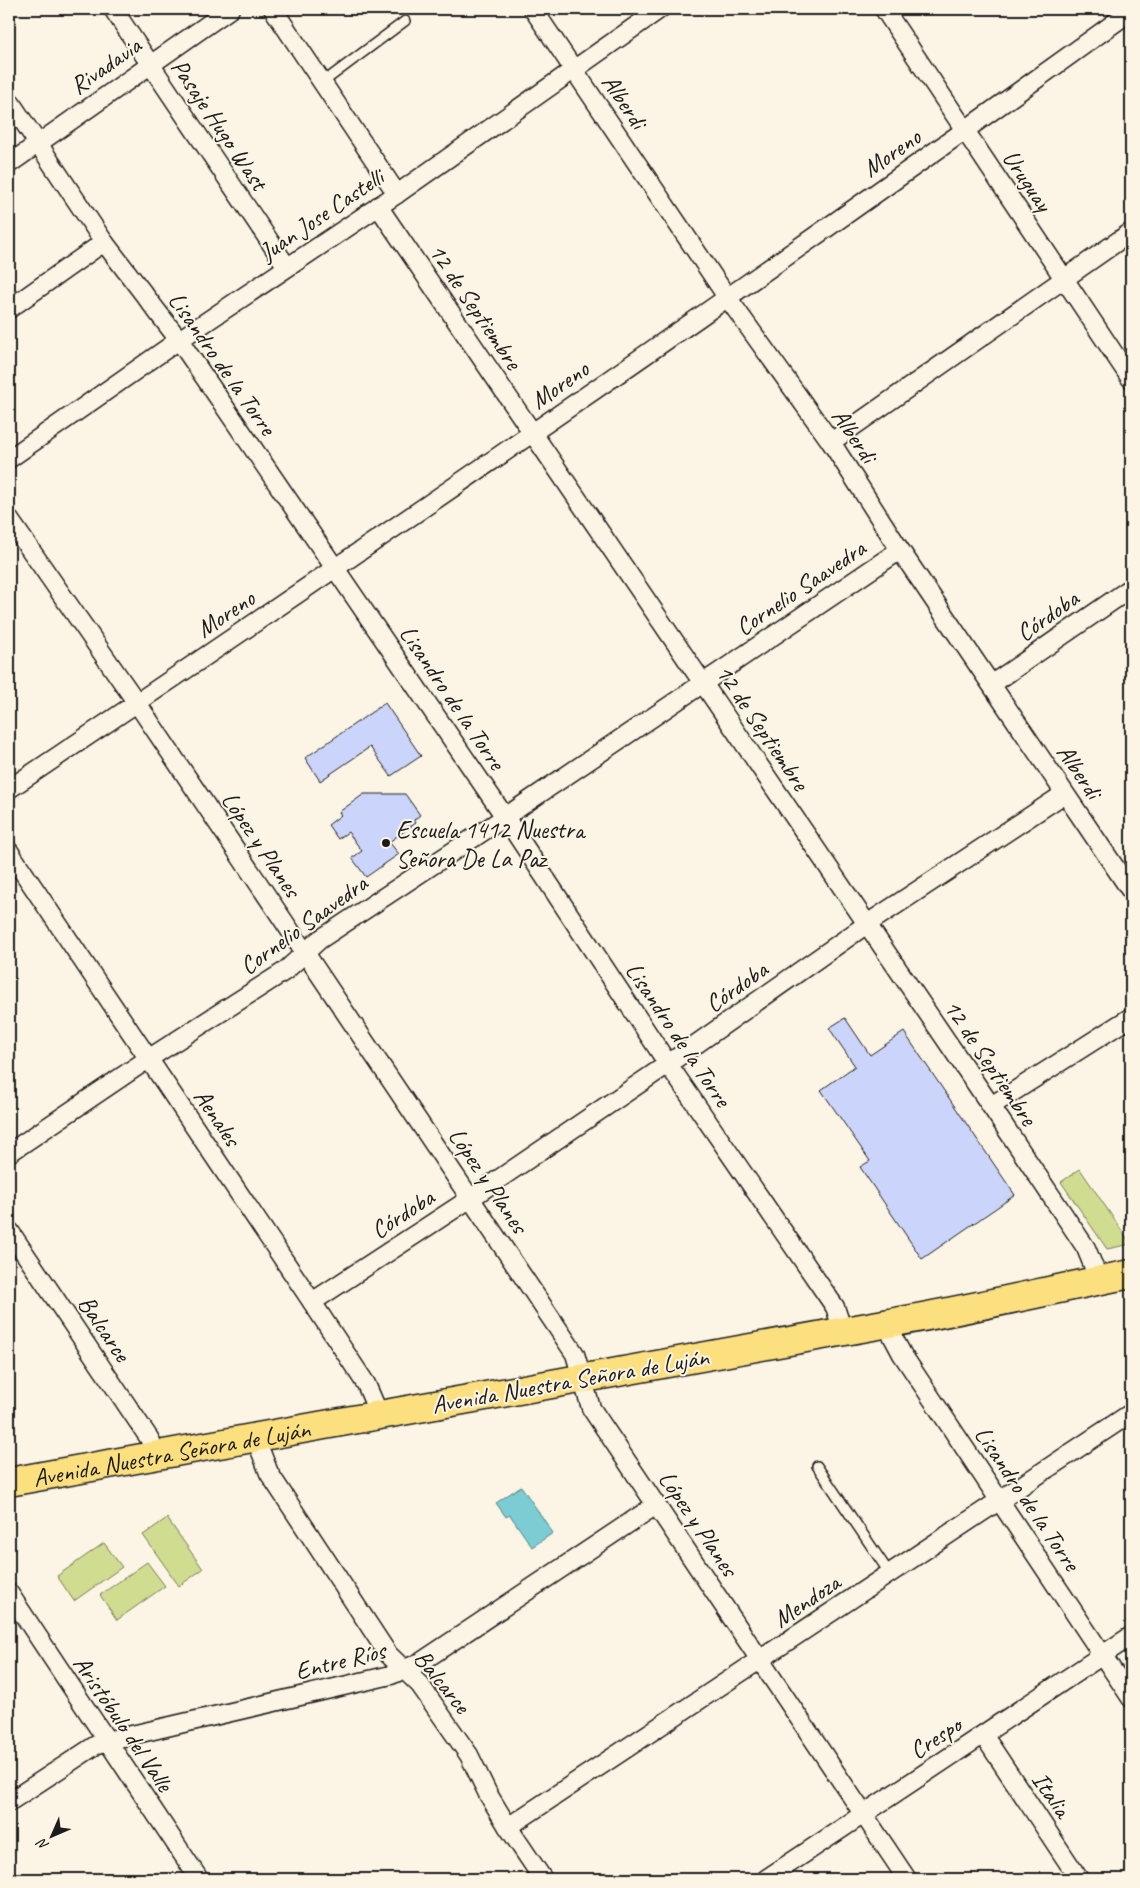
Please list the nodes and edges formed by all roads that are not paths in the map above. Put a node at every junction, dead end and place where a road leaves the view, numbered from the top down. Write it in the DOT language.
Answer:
graph roads {
  1 [pos="113,9"];
  2 [pos="230,9"];
  3 [pos="273,9"];
  4 [pos="533,9"];
  5 [pos="660,9"];
  6 [pos="884,9"];
  7 [pos="1131,12"];
  8 [pos="405,21"];
  9 [pos="150,64"];
  10 [pos="574,70"];
  11 [pos="322,83"];
  12 [pos="9,100"];
  13 [pos="966,131"];
  14 [pos="38,143"];
  15 [pos="9,164"];
  16 [pos="397,194"];
  17 [pos="378,206"];
  18 [pos="1131,232"];
  19 [pos="104,242"];
  20 [pos="287,266"];
  21 [pos="1064,278"];
  22 [pos="727,297"];
  23 [pos="9,309"];
  24 [pos="179,340"];
  25 [pos="1131,379"];
  26 [pos="532,434"];
  27 [pos="831,442"];
  28 [pos="9,459"];
  29 [pos="9,519"];
  30 [pos="900,550"];
  31 [pos="335,569"];
  32 [pos="1131,588"];
  33 [pos="703,683"];
  34 [pos="992,684"];
  35 [pos="137,703"];
  36 [pos="9,788"];
  37 [pos="1064,794"];
  38 [pos="505,817"];
  39 [pos="9,851"];
  40 [pos="1131,891"];
  41 [pos="867,924"];
  42 [pos="306,952"];
  43 [pos="1131,1017"];
  44 [pos="148,1059"];
  45 [pos="668,1064"];
  46 [pos="991,1106"];
  47 [pos="9,1152"];
  48 [pos="471,1198"];
  49 [pos="9,1230"];
  50 [pos="1131,1274"];
  51 [pos="1099,1280"];
  52 [pos="312,1302"];
  53 [pos="886,1324"];
  54 [pos="843,1331"];
  55 [pos="582,1379"];
  56 [pos="1131,1413"];
  57 [pos="379,1414"];
  58 [pos="256,1439"];
  59 [pos="158,1456"];
  60 [pos="817,1466"];
  61 [pos="9,1482"];
  62 [pos="1000,1501"];
  63 [pos="656,1505"];
  64 [pos="890,1574"];
  65 [pos="9,1593"];
  66 [pos="1131,1636"];
  67 [pos="1103,1656"];
  68 [pos="761,1660"];
  69 [pos="404,1670"];
  70 [pos="1131,1698"];
  71 [pos="984,1736"];
  72 [pos="106,1741"];
  73 [pos="9,1802"];
  74 [pos="863,1814"];
  75 [pos="508,1827"];
  76 [pos="200,1879"];
  77 [pos="543,1879"];
  78 [pos="766,1879"];
  79 [pos="906,1879"];
  80 [pos="1079,1879"];
  1 -- 9 [label="street, Pasaje Hugo Wast"];
  2 -- 9 [label="street, Rivadavia"];
  3 -- 11 [label="street"];
  4 -- 10 [label="street, Alberdi"];
  5 -- 10 [label="street, Juan Jose Castelli"];
  6 -- 13 [label="street, Uruguay"];
  7 -- 13 [label="street, Moreno"];
  8 -- 11 [label="lane"];
  9 -- 14 [label="street, Rivadavia"];
  9 -- 20 [label="street, Pasaje Hugo Wast"];
  10 -- 16 [label="street, Juan Jose Castelli"];
  10 -- 22 [label="street, Alberdi"];
  11 -- 16 [label="street"];
  12 -- 14 [label="street, Lisandro de la Torre"];
  13 -- 21 [label="street, Uruguay"];
  13 -- 22 [label="street, Moreno"];
  14 -- 15 [label="street, Rivadavia"];
  14 -- 19 [label="street, Lisandro de la Torre"];
  16 -- 17 [label="street, Juan Jose Castelli"];
  17 -- 20 [label="street, Juan Jose Castelli"];
  17 -- 26 [label="street, 12 de Septiembre"];
  18 -- 21 [label="street"];
  19 -- 23 [label="street"];
  19 -- 24 [label="street, Lisandro de la Torre"];
  20 -- 24 [label="street, Juan Jose Castelli"];
  21 -- 25 [label="street, Uruguay"];
  21 -- 27 [label="street"];
  22 -- 26 [label="street, Moreno"];
  22 -- 27 [label="street, Alberdi"];
  24 -- 28 [label="street, Juan Jose Castelli"];
  24 -- 31 [label="street, Lisandro de la Torre"];
  26 -- 31 [label="street, Moreno"];
  26 -- 33 [label="street, 12 de Septiembre"];
  27 -- 30 [label="street, Alberdi"];
  29 -- 35 [label="street, López y Planes"];
  30 -- 33 [label="street, Cornelio Saavedra"];
  30 -- 34 [label="street, Alberdi"];
  31 -- 35 [label="street, Moreno"];
  31 -- 38 [label="street, Lisandro de la Torre"];
  32 -- 34 [label="street, Córdoba"];
  33 -- 38 [label="street, Cornelio Saavedra"];
  33 -- 41 [label="street, 12 de Septiembre"];
  34 -- 37 [label="street, Alberdi"];
  35 -- 36 [label="street, Moreno"];
  35 -- 42 [label="street, López y Planes"];
  37 -- 40 [label="street, Alberdi"];
  37 -- 41 [label="street, Córdoba"];
  38 -- 42 [label="street, Cornelio Saavedra"];
  38 -- 45 [label="street, Lisandro de la Torre"];
  39 -- 44 [label="street, Aenales"];
  41 -- 45 [label="street, Córdoba"];
  41 -- 46 [label="street, 12 de Septiembre"];
  42 -- 44 [label="street, Cornelio Saavedra"];
  42 -- 48 [label="street, López y Planes"];
  43 -- 46 [label="street"];
  44 -- 47 [label="street, Cornelio Saavedra"];
  44 -- 52 [label="street, Aenales"];
  45 -- 48 [label="street, Córdoba"];
  45 -- 54 [label="street, Lisandro de la Torre"];
  46 -- 51 [label="street, 12 de Septiembre"];
  48 -- 52 [label="street, Córdoba"];
  48 -- 55 [label="street, López y Planes"];
  49 -- 59 [label="street, Balcarce"];
  50 -- 51 [label="main road, Avenida Nuestra Señora de Luján"];
  51 -- 53 [label="main road, Avenida Nuestra Señora de Luján"];
  52 -- 57 [label="street, Aenales"];
  53 -- 54 [label="main road, Avenida Nuestra Señora de Luján"];
  53 -- 62 [label="street, Lisandro de la Torre"];
  54 -- 55 [label="main road, Avenida Nuestra Señora de Luján"];
  55 -- 57 [label="main road, Avenida Nuestra Señora de Luján"];
  55 -- 63 [label="street, López y Planes"];
  56 -- 62 [label="street, Mendoza"];
  57 -- 58 [label="main road, Avenida Nuestra Señora de Luján"];
  58 -- 59 [label="main road, Avenida Nuestra Señora de Luján"];
  58 -- 69 [label="street, Balcarce"];
  59 -- 61 [label="main road, Avenida Nuestra Señora de Luján"];
  60 -- 64 [label="lane"];
  62 -- 64 [label="street, Mendoza"];
  62 -- 67 [label="street, Lisandro de la Torre"];
  63 -- 68 [label="street, López y Planes"];
  63 -- 69 [label="street, Entre Ríos"];
  64 -- 68 [label="street, Mendoza"];
  65 -- 72 [label="street, Aristóbulo del Valle"];
  66 -- 67 [label="street, Crespo"];
  67 -- 70 [label="street, Lisandro de la Torre"];
  67 -- 71 [label="street, Crespo"];
  68 -- 74 [label="street, López y Planes"];
  68 -- 75 [label="street, Mendoza"];
  69 -- 72 [label="street, Entre Ríos"];
  69 -- 75 [label="street, Balcarce"];
  71 -- 74 [label="street, Crespo"];
  71 -- 80 [label="street, Italia"];
  72 -- 73 [label="street, Entre Ríos"];
  72 -- 76 [label="street, Aristóbulo del Valle"];
  74 -- 78 [label="street, Crespo"];
  74 -- 79 [label="street, López y Planes"];
  75 -- 77 [label="street, Balcarce"];
}
